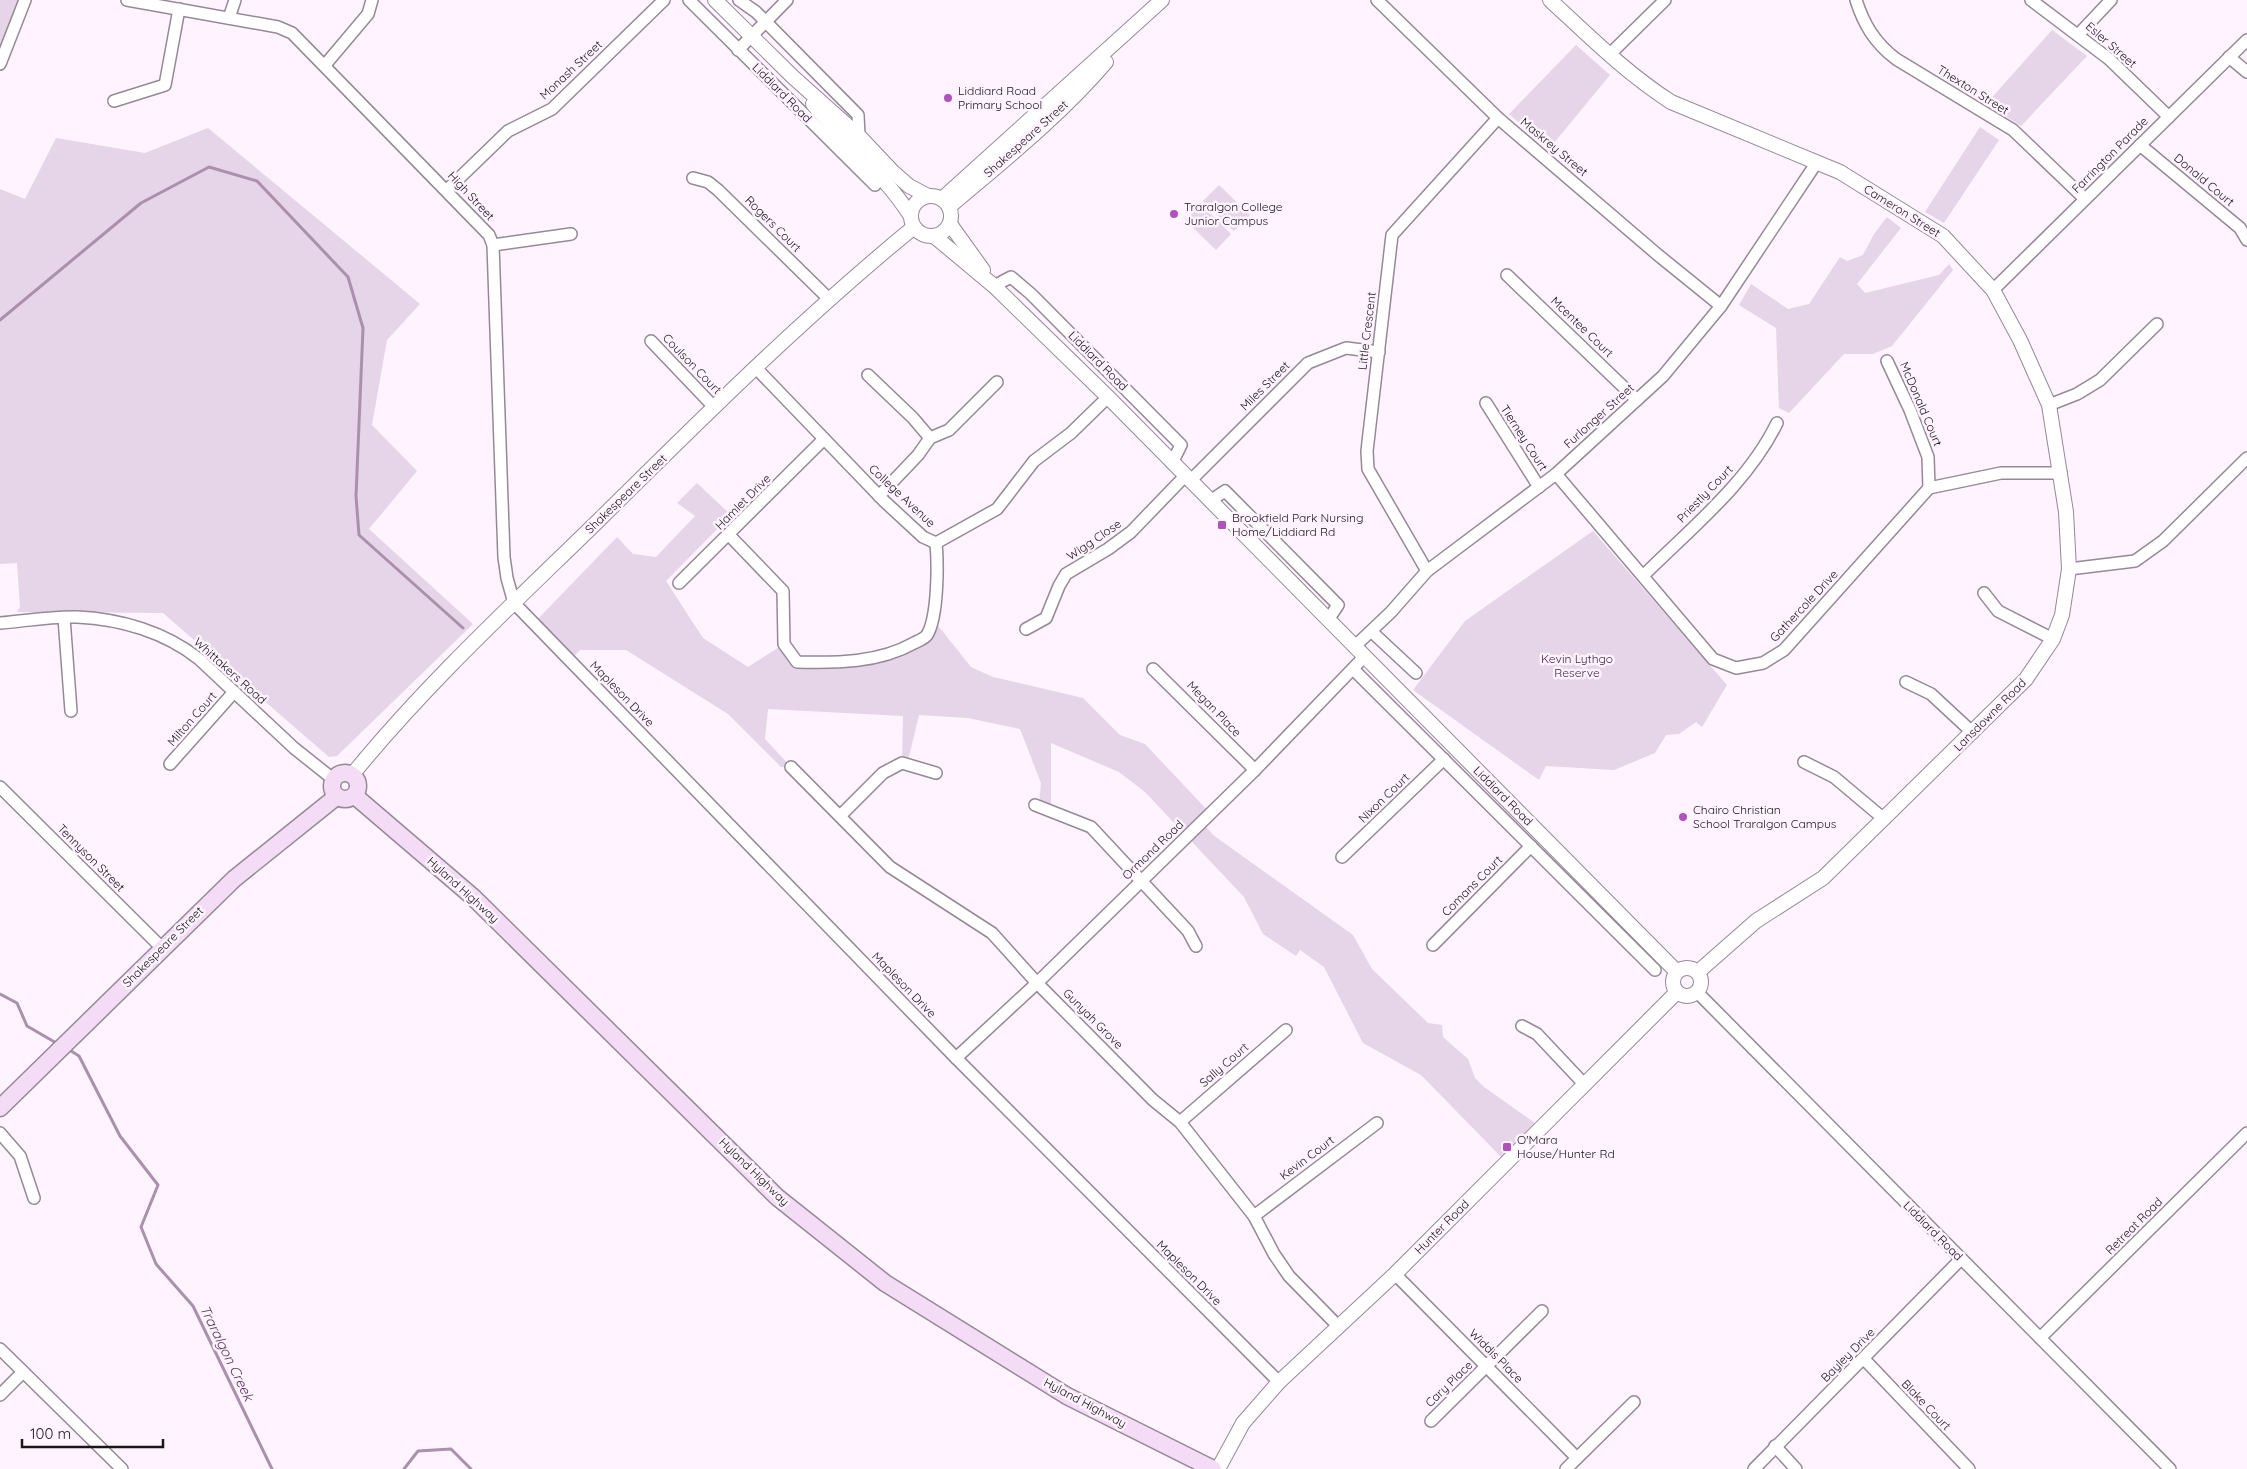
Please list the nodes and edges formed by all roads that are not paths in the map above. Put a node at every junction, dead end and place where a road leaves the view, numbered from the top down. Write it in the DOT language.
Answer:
graph roads {
  1 [pos="25,0"];
  2 [pos="127,0"];
  3 [pos="235,0"];
  4 [pos="372,0"];
  5 [pos="664,0"];
  6 [pos="688,0"];
  7 [pos="715,0"];
  8 [pos="739,0"];
  9 [pos="787,0"];
  10 [pos="1162,0"];
  11 [pos="1377,0"];
  12 [pos="1550,0"];
  13 [pos="1665,0"];
  14 [pos="1856,0"];
  15 [pos="2031,0"];
  16 [pos="2111,0"];
  17 [pos="179,9"];
  18 [pos="229,18"];
  19 [pos="766,22"];
  20 [pos="2078,35"];
  21 [pos="752,36"];
  22 [pos="2247,40"];
  23 [pos="738,50"];
  24 [pos="1609,55"];
  25 [pos="2229,57"];
  26 [pos="0,64"];
  27 [pos="325,65"];
  28 [pos="2247,72"];
  29 [pos="793,77"];
  30 [pos="114,102"];
  31 [pos="2169,117"];
  32 [pos="1498,118"];
  33 [pos="858,136"];
  34 [pos="2140,145"];
  35 [pos="1817,162"];
  36 [pos="693,178"];
  37 [pos="875,185"];
  38 [pos="447,190"];
  39 [pos="2085,199"];
  40 [pos="939,200"];
  41 [pos="912,221"];
  42 [pos="950,224"];
  43 [pos="571,234"];
  44 [pos="934,236"];
  45 [pos="2247,240"];
  46 [pos="493,245"];
  47 [pos="1507,275"];
  48 [pos="994,286"];
  49 [pos="1993,290"];
  50 [pos="829,299"];
  51 [pos="1721,306"];
  52 [pos="2156,324"];
  53 [pos="651,341"];
  54 [pos="1379,352"];
  55 [pos="1887,361"];
  56 [pos="755,367"];
  57 [pos="868,375"];
  58 [pos="997,382"];
  59 [pos="1108,397"];
  60 [pos="1637,400"];
  61 [pos="1486,403"];
  62 [pos="2049,405"];
  63 [pos="714,407"];
  64 [pos="1777,423"];
  65 [pos="930,438"];
  66 [pos="824,439"];
  67 [pos="2247,458"];
  68 [pos="1172,464"];
  69 [pos="2061,473"];
  70 [pos="1556,474"];
  71 [pos="1188,479"];
  72 [pos="1539,487"];
  73 [pos="1929,488"];
  74 [pos="879,496"];
  75 [pos="730,535"];
  76 [pos="936,543"];
  77 [pos="2069,569"];
  78 [pos="1427,571"];
  79 [pos="1643,576"];
  80 [pos="679,583"];
  81 [pos="1984,593"];
  82 [pos="514,603"];
  83 [pos="64,618"];
  84 [pos="0,623"];
  85 [pos="1026,629"];
  86 [pos="1372,632"];
  87 [pos="2054,639"];
  88 [pos="1359,652"];
  89 [pos="1153,669"];
  90 [pos="1353,669"];
  91 [pos="1416,673"];
  92 [pos="1906,682"];
  93 [pos="234,692"];
  94 [pos="71,711"];
  95 [pos="1973,733"];
  96 [pos="1444,759"];
  97 [pos="1804,762"];
  98 [pos="170,764"];
  99 [pos="791,768"];
  100 [pos="1255,770"];
  101 [pos="936,773"];
  102 [pos="352,775"];
  103 [pos="333,779"];
  104 [pos="0,787"];
  105 [pos="355,796"];
  106 [pos="336,797"];
  107 [pos="1035,805"];
  108 [pos="840,816"];
  109 [pos="1884,819"];
  110 [pos="1531,846"];
  111 [pos="1342,858"];
  112 [pos="1142,880"];
  113 [pos="1433,945"];
  114 [pos="1196,946"];
  115 [pos="162,948"];
  116 [pos="1655,970"];
  117 [pos="1677,972"];
  118 [pos="1698,972"];
  119 [pos="1037,983"];
  120 [pos="1676,992"];
  121 [pos="1698,993"];
  122 [pos="1522,1026"];
  123 [pos="1286,1030"];
  124 [pos="956,1058"];
  125 [pos="1585,1085"];
  126 [pos="0,1108"];
  127 [pos="1180,1122"];
  128 [pos="1377,1123"];
  129 [pos="0,1133"];
  130 [pos="2247,1134"];
  131 [pos="34,1198"];
  132 [pos="1254,1216"];
  133 [pos="1961,1260"];
  134 [pos="1395,1274"];
  135 [pos="1542,1311"];
  136 [pos="1339,1327"];
  137 [pos="2040,1338"];
  138 [pos="0,1349"];
  139 [pos="1864,1360"];
  140 [pos="1487,1367"];
  141 [pos="23,1372"];
  142 [pos="1279,1382"];
  143 [pos="0,1395"];
  144 [pos="1634,1402"];
  145 [pos="1431,1422"];
  146 [pos="1775,1446"];
  147 [pos="1577,1458"];
  148 [pos="122,1469"];
  149 [pos="1213,1469"];
  150 [pos="1218,1469"];
  151 [pos="1566,1469"];
  152 [pos="1754,1469"];
  153 [pos="1796,1469"];
  154 [pos="1969,1469"];
  155 [pos="2170,1469"];
  1 -- 26 [label="street"];
  2 -- 17 [label="street, High Street"];
  3 -- 18 [label="street"];
  4 -- 27 [label="street"];
  5 -- 38 [label="street, Monash Street"];
  6 -- 23 [label="street, Liddiard Road"];
  7 -- 21 [label="street, Liddiard Road"];
  8 -- 19 [label="street"];
  9 -- 19 [label="street"];
  10 -- 40 [label="street, Shakespeare Street"];
  11 -- 32 [label="street, Maskrey Street"];
  12 -- 24 [label="street, Cameron Street"];
  13 -- 24 [label="street"];
  14 -- 39 [label="street, Thexton Street"];
  15 -- 20 [label="street, Esler Street"];
  16 -- 20 [label="street"];
  17 -- 18 [label="street, High Street"];
  17 -- 30 [label="street"];
  18 -- 27 [label="street, High Street"];
  19 -- 21 [label="street"];
  19 -- 33 [label="street"];
  20 -- 31 [label="street, Esler Street"];
  21 -- 23 [label="street"];
  21 -- 29 [label="street, Liddiard Road"];
  22 -- 25 [label="street, Farrington Parade"];
  23 -- 37 [label="street, Liddiard Road"];
  24 -- 35 [label="street, Cameron Street"];
  25 -- 28 [label="street"];
  25 -- 31 [label="street, Farrington Parade"];
  27 -- 38 [label="street, High Street"];
  29 -- 33 [label="street, Liddiard Road"];
  29 -- 41 [label="street, Liddiard Road"];
  31 -- 34 [label="street, Farrington Parade"];
  32 -- 51 [label="street, Maskrey Street"];
  32 -- 54 [label="street, Little Crescent"];
  33 -- 40 [label="street, Liddiard Road"];
  34 -- 39 [label="street, Farrington Parade"];
  34 -- 45 [label="street, Donald Court"];
  35 -- 49 [label="street, Cameron Street"];
  35 -- 51 [label="street, Furlonger Street"];
  36 -- 50 [label="street, Rogers Court"];
  38 -- 46 [label="street, High Street"];
  39 -- 49 [label="street, Farrington Parade"];
  40 -- 41 [label="street"];
  40 -- 42 [label="street"];
  41 -- 44 [label="street"];
  41 -- 50 [label="street, Shakespeare Street"];
  42 -- 44 [label="street"];
  42 -- 48 [label="street, Liddiard Road"];
  43 -- 46 [label="street"];
  44 -- 48 [label="street, Liddiard Road"];
  46 -- 82 [label="street"];
  47 -- 60 [label="street, Mcentee Court"];
  48 -- 59 [label="street, Liddiard Road"];
  48 -- 68 [label="street, Liddiard Road"];
  49 -- 62 [label="street, Cameron Street"];
  50 -- 56 [label="street, Shakespeare Street"];
  51 -- 60 [label="street, Furlonger Street"];
  52 -- 62 [label="street"];
  53 -- 63 [label="street, Coulson Court"];
  54 -- 71 [label="street, Miles Street"];
  54 -- 78 [label="street, Little Crescent"];
  55 -- 73 [label="street, McDonald Court"];
  56 -- 63 [label="street, Shakespeare Street"];
  56 -- 66 [label="street, College Avenue"];
  57 -- 65 [label="street"];
  58 -- 65 [label="street"];
  59 -- 68 [label="street, Liddiard Road"];
  59 -- 76 [label="street, College Avenue"];
  60 -- 70 [label="street, Furlonger Street"];
  61 -- 72 [label="street, Tierney Court"];
  62 -- 69 [label="street, Cameron Street"];
  63 -- 82 [label="street, Shakespeare Street"];
  64 -- 79 [label="street, Priestly Court"];
  65 -- 74 [label="street"];
  66 -- 74 [label="street, College Avenue"];
  66 -- 75 [label="street, Hamlet Drive"];
  67 -- 77 [label="street"];
  68 -- 71 [label="street, Liddiard Road"];
  69 -- 73 [label="street"];
  69 -- 77 [label="street, Cameron Street"];
  70 -- 72 [label="street, Furlonger Street"];
  70 -- 79 [label="street, Gathercole Drive"];
  71 -- 85 [label="street, Wigg Close"];
  71 -- 88 [label="street, Liddiard Road"];
  72 -- 78 [label="street, Furlonger Street"];
  73 -- 79 [label="street, Gathercole Drive"];
  74 -- 76 [label="street, College Avenue"];
  75 -- 76 [label="street"];
  75 -- 80 [label="street, Hamlet Drive"];
  77 -- 87 [label="street, Lansdowne Road"];
  78 -- 86 [label="street, Furlonger Street"];
  81 -- 87 [label="street"];
  82 -- 102 [label="street, Shakespeare Street"];
  82 -- 124 [label="street, Mapleson Drive"];
  83 -- 84 [label="street, Whittakers Road"];
  83 -- 93 [label="street, Whittakers Road"];
  83 -- 94 [label="street"];
  86 -- 88 [label="street, Furlonger Street"];
  86 -- 91 [label="street"];
  87 -- 95 [label="street, Lansdowne Road"];
  88 -- 90 [label="street, Ormond Road"];
  88 -- 117 [label="street, Liddiard Road"];
  89 -- 100 [label="street, Megan Place"];
  90 -- 96 [label="street, Liddiard Road"];
  90 -- 100 [label="street, Ormond Road"];
  92 -- 95 [label="street"];
  93 -- 98 [label="street, Milton Court"];
  93 -- 103 [label="street, Whittakers Road"];
  95 -- 109 [label="street, Lansdowne Road"];
  96 -- 110 [label="street, Liddiard Road"];
  96 -- 111 [label="street, Nixon Court"];
  97 -- 109 [label="street"];
  99 -- 108 [label="street, Gunyah Grove"];
  100 -- 112 [label="street, Ormond Road"];
  101 -- 108 [label="street"];
  102 -- 103 [label="main road"];
  102 -- 105 [label="main road"];
  103 -- 106 [label="main road"];
  104 -- 115 [label="street, Tennyson Street"];
  105 -- 106 [label="main road"];
  105 -- 149 [label="main road, Hyland Highway"];
  106 -- 115 [label="main road, Shakespeare Street"];
  107 -- 112 [label="street"];
  108 -- 119 [label="street, Gunyah Grove"];
  109 -- 118 [label="street, Lansdowne Road"];
  110 -- 113 [label="street, Comans Court"];
  110 -- 116 [label="street, Liddiard Road"];
  112 -- 114 [label="street"];
  112 -- 119 [label="street, Ormond Road"];
  115 -- 126 [label="main road, Shakespeare Street"];
  117 -- 118 [label="street"];
  117 -- 120 [label="street"];
  118 -- 121 [label="street"];
  119 -- 124 [label="street, Ormond Road"];
  119 -- 127 [label="street, Gunyah Grove"];
  120 -- 121 [label="street"];
  120 -- 125 [label="street, Hunter Road"];
  121 -- 133 [label="street, Liddiard Road"];
  122 -- 125 [label="street"];
  123 -- 127 [label="street, Sally Court"];
  124 -- 142 [label="street, Mapleson Drive"];
  125 -- 134 [label="street, Hunter Road"];
  127 -- 132 [label="street, Gunyah Grove"];
  128 -- 132 [label="street, Kevin Court"];
  129 -- 131 [label="street"];
  130 -- 137 [label="street, Retreat Road"];
  132 -- 136 [label="street, Gunyah Grove"];
  133 -- 137 [label="street, Liddiard Road"];
  133 -- 139 [label="street, Bayley Drive"];
  134 -- 136 [label="street, Hunter Road"];
  134 -- 140 [label="street, Widdis Place"];
  135 -- 140 [label="street, Cary Place"];
  136 -- 142 [label="street, Hunter Road"];
  137 -- 155 [label="street, Liddiard Road"];
  138 -- 141 [label="street"];
  139 -- 146 [label="street, Bayley Drive"];
  139 -- 154 [label="street, Blake Court"];
  140 -- 145 [label="street, Cary Place"];
  140 -- 147 [label="street, Widdis Place"];
  141 -- 143 [label="street"];
  141 -- 148 [label="street"];
  142 -- 150 [label="street, Hunter Road"];
  144 -- 147 [label="street"];
  146 -- 152 [label="street, Bayley Drive"];
  146 -- 153 [label="street"];
  147 -- 151 [label="street"];
}
